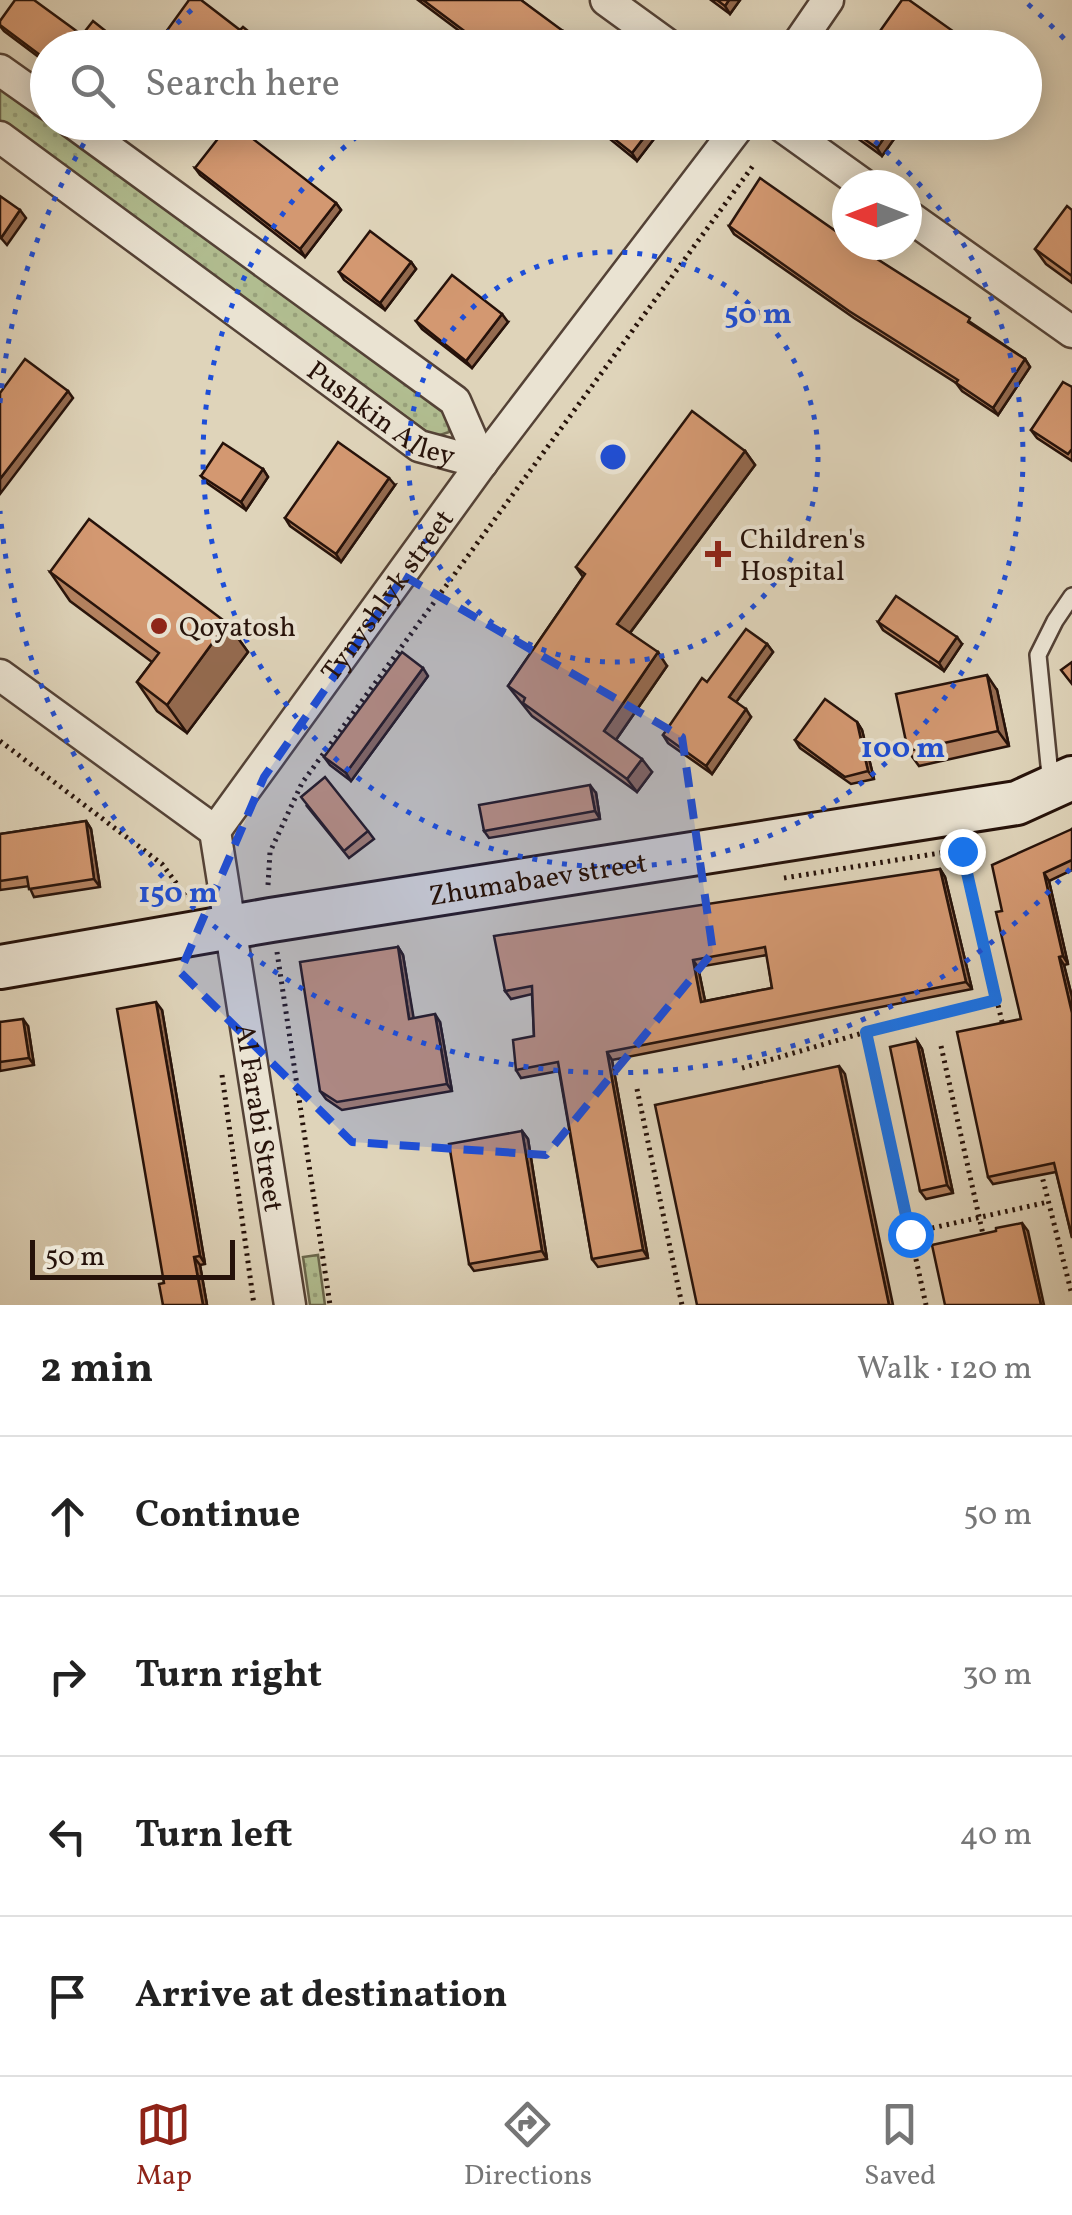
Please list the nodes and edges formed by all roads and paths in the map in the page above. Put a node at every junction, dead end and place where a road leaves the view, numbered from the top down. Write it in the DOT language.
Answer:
graph roads {
  1 [pos="606,0"];
  2 [pos="828,0"];
  3 [pos="647,30"];
  4 [pos="807,30"];
  5 [pos="0,70"];
  6 [pos="30,91"];
  7 [pos="0,138"];
  8 [pos="97,140"];
  9 [pos="728,140"];
  10 [pos="801,140"];
  11 [pos="756,163"];
  12 [pos="843,170"];
  13 [pos="922,226"];
  14 [pos="1072,332"];
  15 [pos="482,463"];
  16 [pos="1072,596"];
  17 [pos="0,674"];
  18 [pos="0,741"];
  19 [pos="1062,784"];
  20 [pos="215,831"];
  21 [pos="962,851"];
  22 [pos="268,898"];
  23 [pos="214,919"];
  24 [pos="275,940"];
  25 [pos="0,967"];
  26 [pos="996,1000"];
  27 [pos="866,1032"];
  28 [pos="1006,1036"];
  29 [pos="941,1046"];
  30 [pos="742,1068"];
  31 [pos="221,1069"];
  32 [pos="637,1089"];
  33 [pos="1039,1165"];
  34 [pos="1048,1202"];
  35 [pos="979,1218"];
  36 [pos="910,1234"];
  37 [pos="987,1253"];
  38 [pos="1072,1295"];
  39 [pos="254,1305"];
  40 [pos="290,1305"];
  41 [pos="330,1305"];
  42 [pos="682,1305"];
  43 [pos="926,1305"];
  1 -- 3 [label="street"];
  2 -- 4 [label="street"];
  5 -- 6 [label="street"];
  7 -- 15 [label="street, Pushkin Alley"];
  8 -- 15 [label="street, Pushkin Alley"];
  9 -- 15 [label="street, Tynyshlyk street"];
  10 -- 12 [label="street"];
  11 -- 22 [label="path"];
  13 -- 14 [label="street"];
  15 -- 20 [label="street, Tynyshlyk street"];
  16 -- 19 [label="lane"];
  17 -- 20 [label="street"];
  18 -- 23 [label="path"];
  19 -- 23 [label="street, Zhumabaev street"];
  20 -- 23 [label="street, Al Farabi Street"];
  21 -- 26 [label="path"];
  23 -- 25 [label="street, Zhumabaev street"];
  23 -- 40 [label="street, Al Farabi Street"];
  24 -- 41 [label="path"];
  26 -- 27 [label="path"];
  26 -- 28 [label="path"];
  27 -- 30 [label="path"];
  27 -- 36 [label="path"];
  29 -- 35 [label="path"];
  31 -- 39 [label="path"];
  32 -- 42 [label="path"];
  33 -- 34 [label="path"];
  34 -- 35 [label="path"];
  34 -- 38 [label="path"];
  35 -- 36 [label="path"];
  35 -- 37 [label="path"];
  36 -- 43 [label="path"];
}
